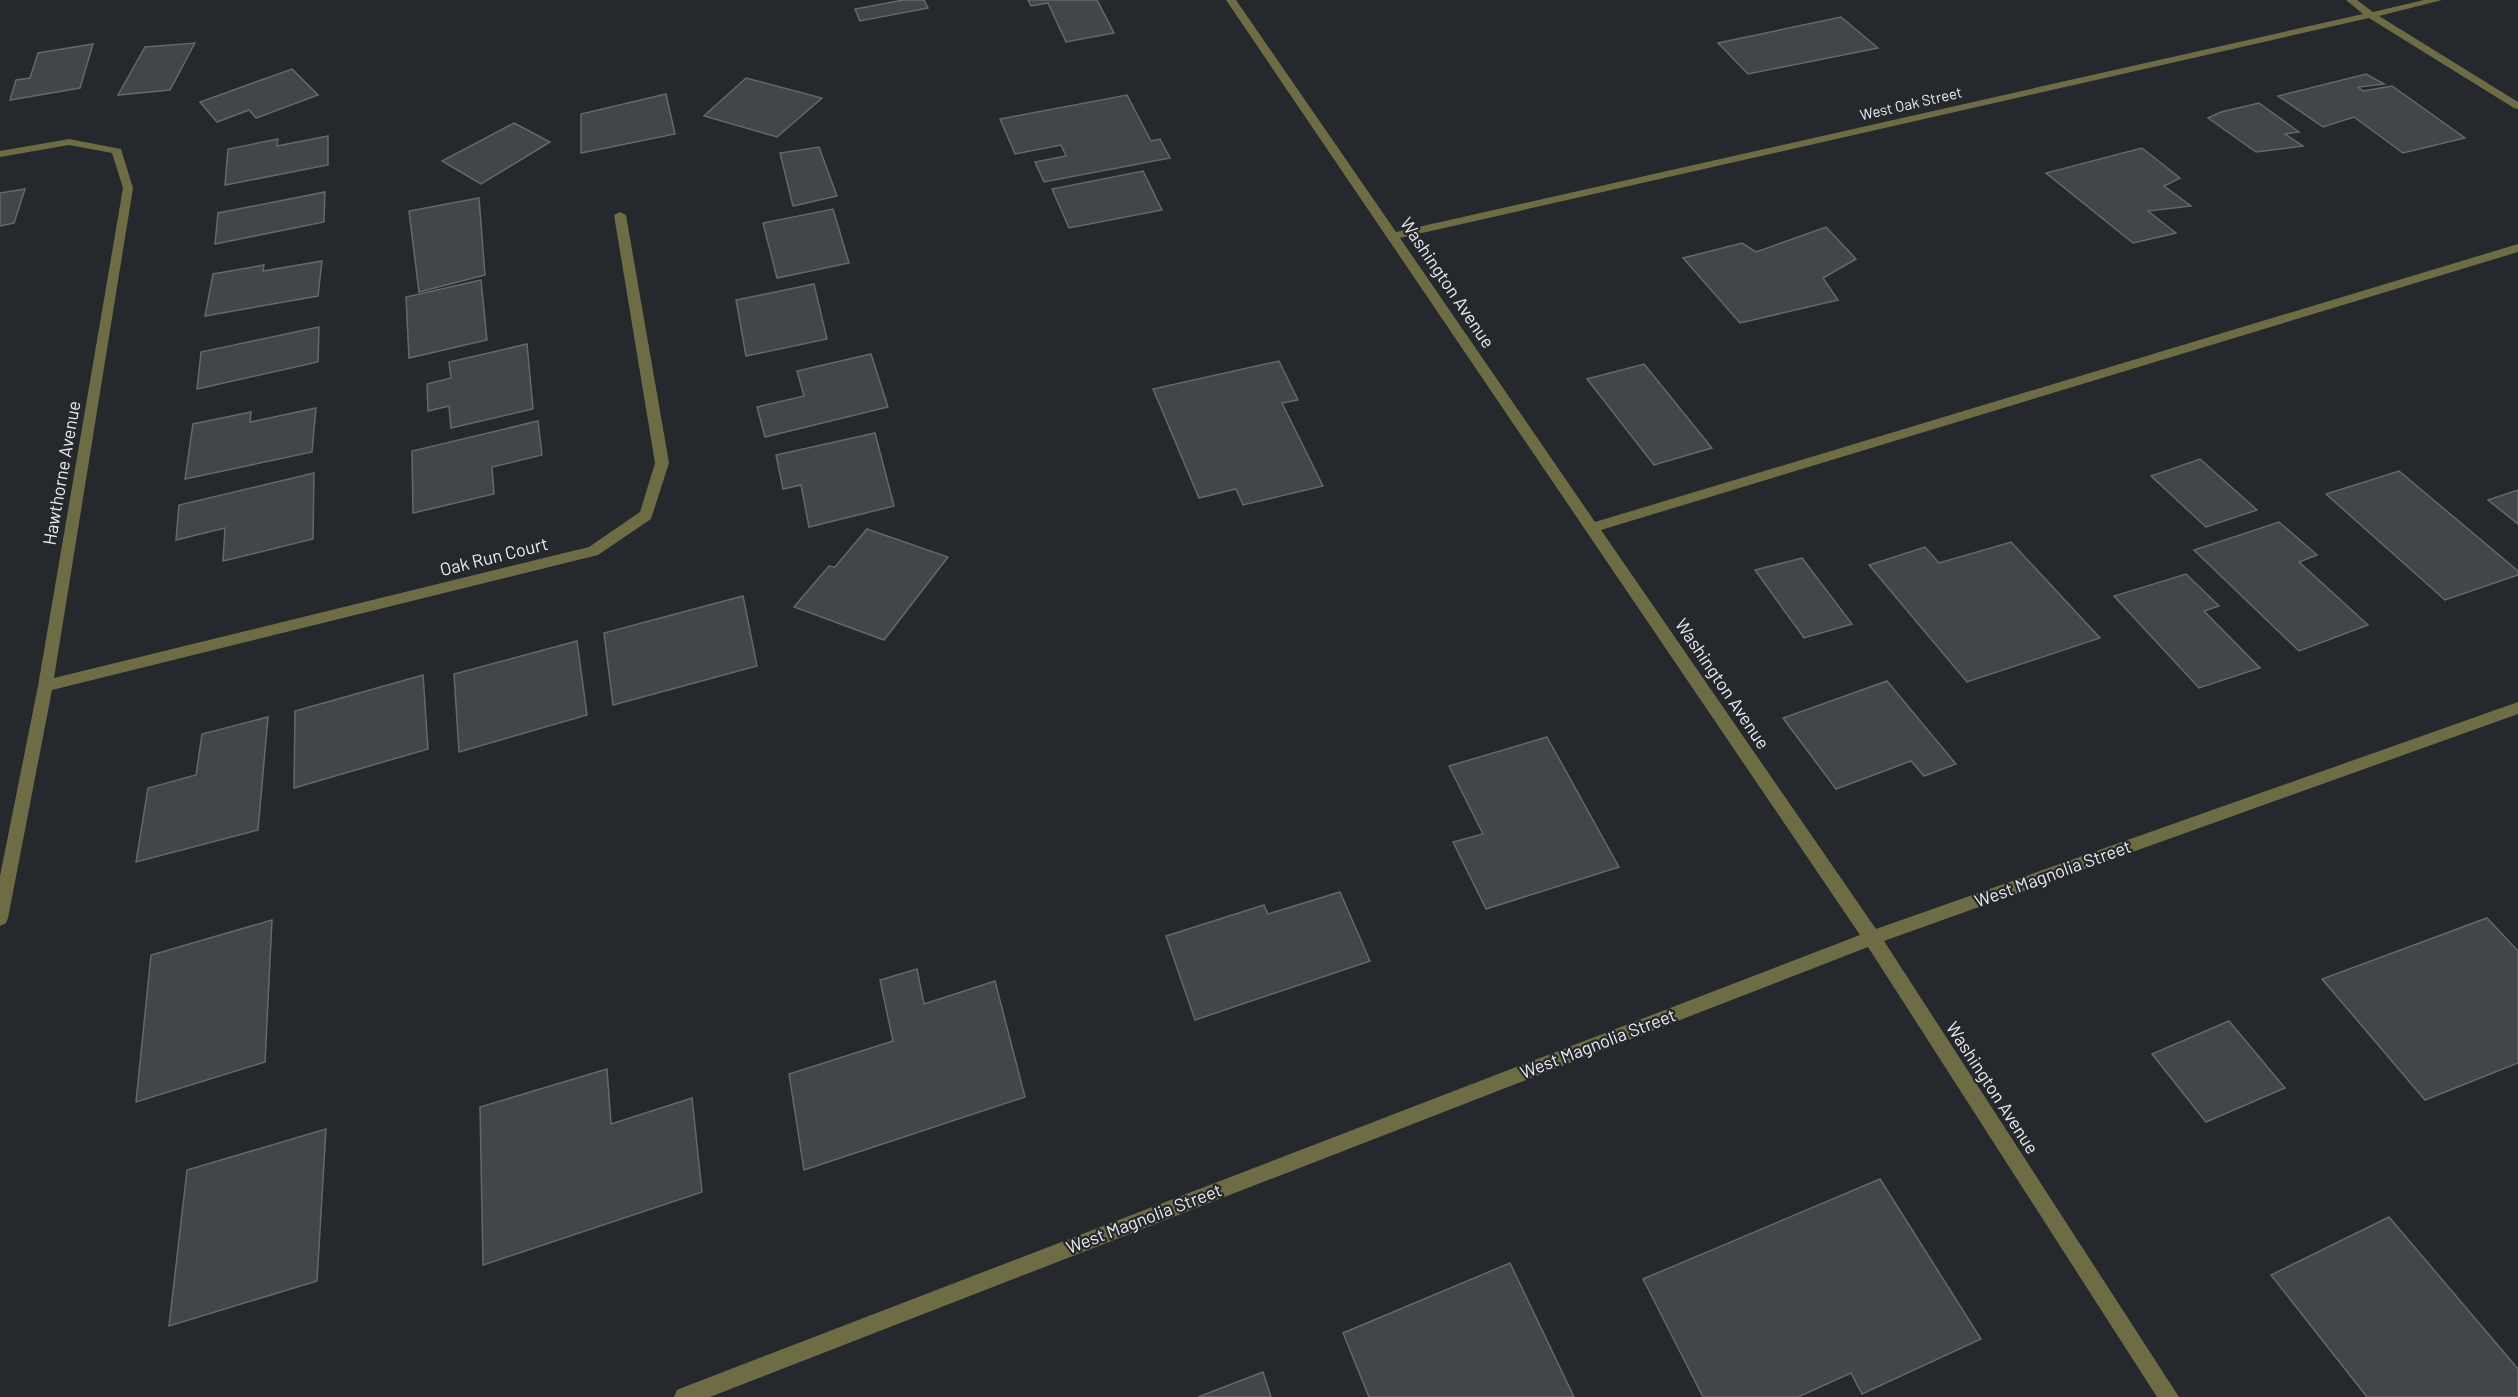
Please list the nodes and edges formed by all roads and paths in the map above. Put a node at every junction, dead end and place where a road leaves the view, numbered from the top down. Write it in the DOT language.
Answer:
graph roads {
  1 [pos="1231,0"];
  2 [pos="2351,0"];
  3 [pos="2437,0"];
  4 [pos="2371,15"];
  5 [pos="2518,106"];
  6 [pos="0,154"];
  7 [pos="620,215"];
  8 [pos="1391,237"];
  9 [pos="2518,248"];
  10 [pos="1591,528"];
  11 [pos="45,686"];
  12 [pos="2518,708"];
  13 [pos="0,918"];
  14 [pos="1872,938"];
  15 [pos="684,1397"];
  16 [pos="2169,1397"];
  1 -- 8 [label="street, Washington Avenue"];
  2 -- 4 [label="street"];
  3 -- 4 [label="street, West Oak Street"];
  4 -- 5 [label="street"];
  4 -- 8 [label="street, West Oak Street"];
  6 -- 11 [label="street, Hawthorne Avenue"];
  7 -- 11 [label="street, Oak Run Court"];
  8 -- 10 [label="street, Washington Avenue"];
  9 -- 10 [label="street"];
  10 -- 14 [label="street, Washington Avenue"];
  11 -- 13 [label="street, Hawthorne Avenue"];
  12 -- 14 [label="street, West Magnolia Street"];
  14 -- 15 [label="street, West Magnolia Street"];
  14 -- 16 [label="street, Washington Avenue"];
}
